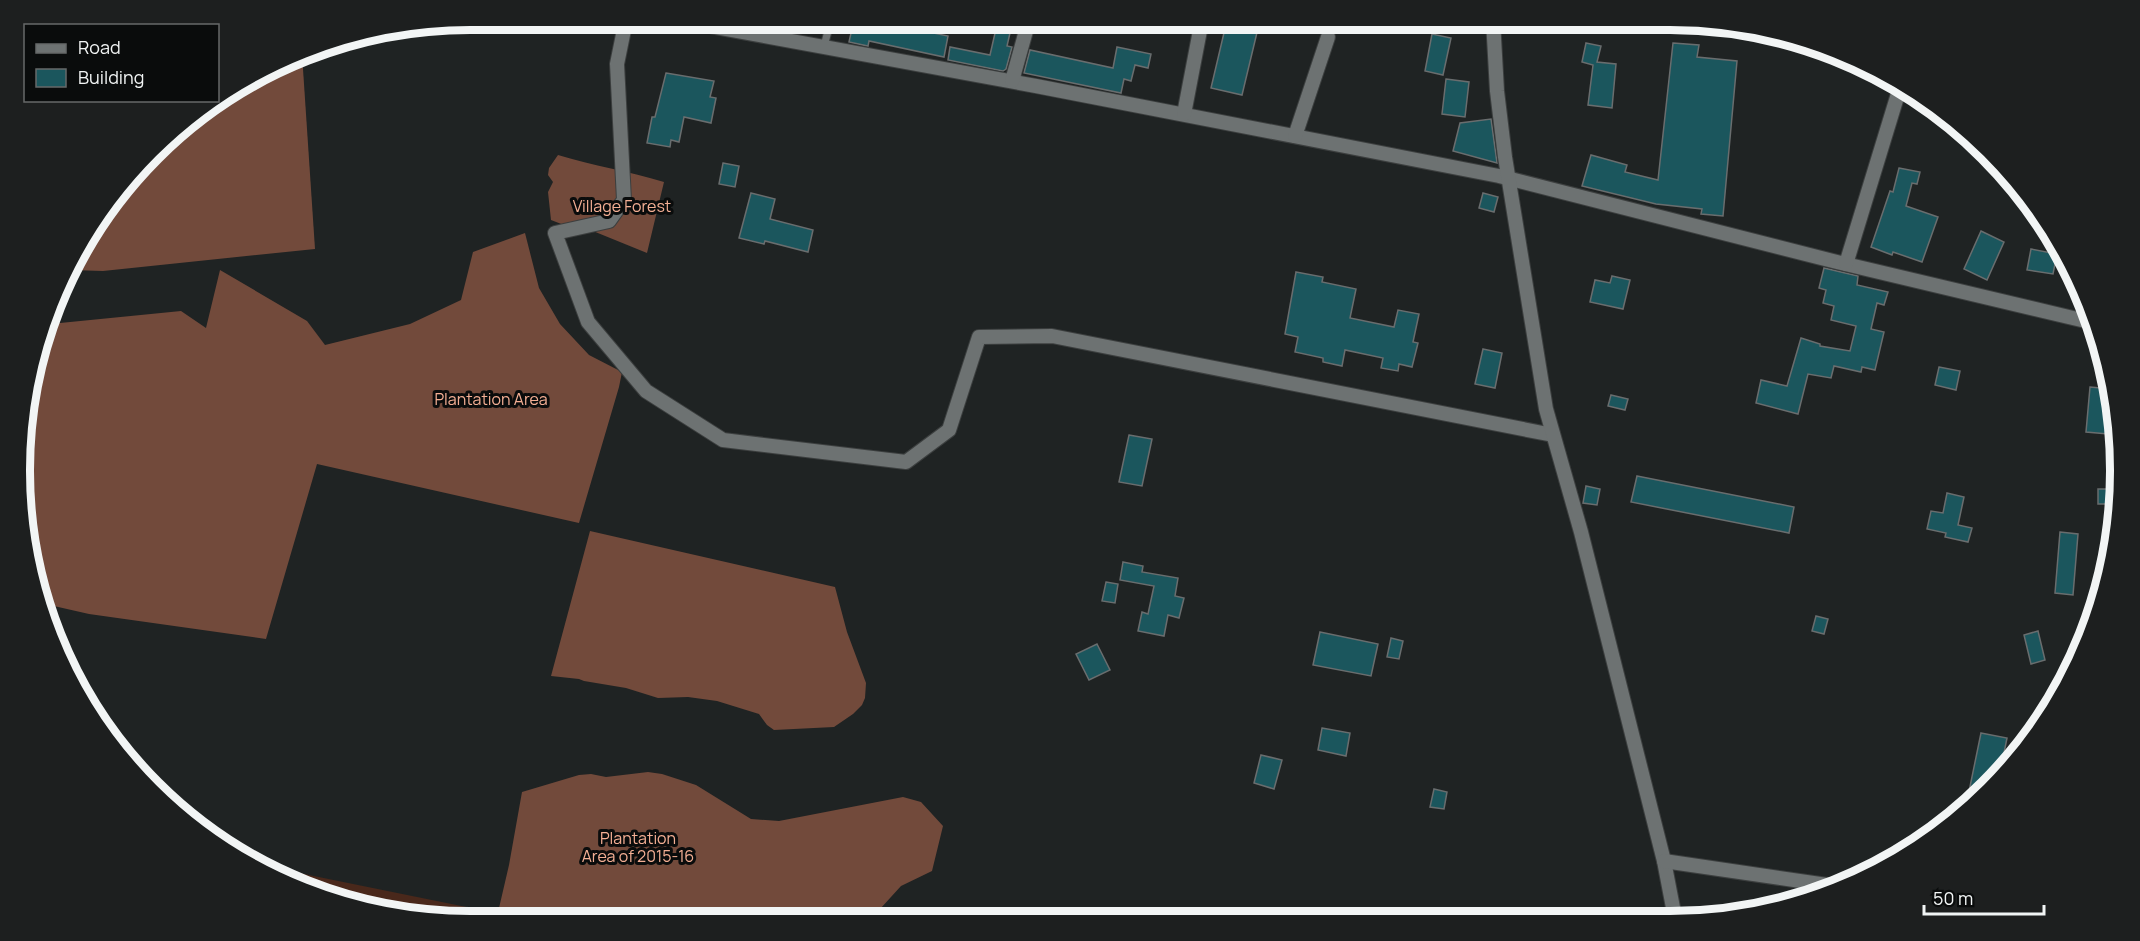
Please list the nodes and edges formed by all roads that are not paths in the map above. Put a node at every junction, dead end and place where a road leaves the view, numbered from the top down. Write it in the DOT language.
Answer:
graph roads {
  1 [pos="624,30"];
  2 [pos="733,30"];
  3 [pos="828,30"];
  4 [pos="1026,30"];
  5 [pos="1200,30"];
  6 [pos="1494,30"];
  7 [pos="1328,37"];
  8 [pos="824,46"];
  9 [pos="1012,81"];
  10 [pos="1898,94"];
  11 [pos="1184,114"];
  12 [pos="1294,136"];
  13 [pos="1509,178"];
  14 [pos="1846,264"];
  15 [pos="2084,321"];
  16 [pos="1553,435"];
  17 [pos="1664,861"];
  18 [pos="1821,884"];
  19 [pos="1674,911"];
  1 -- 16 [label="street"];
  2 -- 8 [label="street"];
  3 -- 8 [label="lane"];
  4 -- 9 [label="street"];
  5 -- 11 [label="street"];
  6 -- 13 [label="street"];
  7 -- 12 [label="street"];
  8 -- 9 [label="street"];
  9 -- 11 [label="street"];
  10 -- 14 [label="street"];
  11 -- 12 [label="street"];
  12 -- 13 [label="street"];
  13 -- 14 [label="street"];
  13 -- 16 [label="street"];
  14 -- 15 [label="street"];
  16 -- 17 [label="street"];
  17 -- 18 [label="street"];
  17 -- 19 [label="street"];
}
